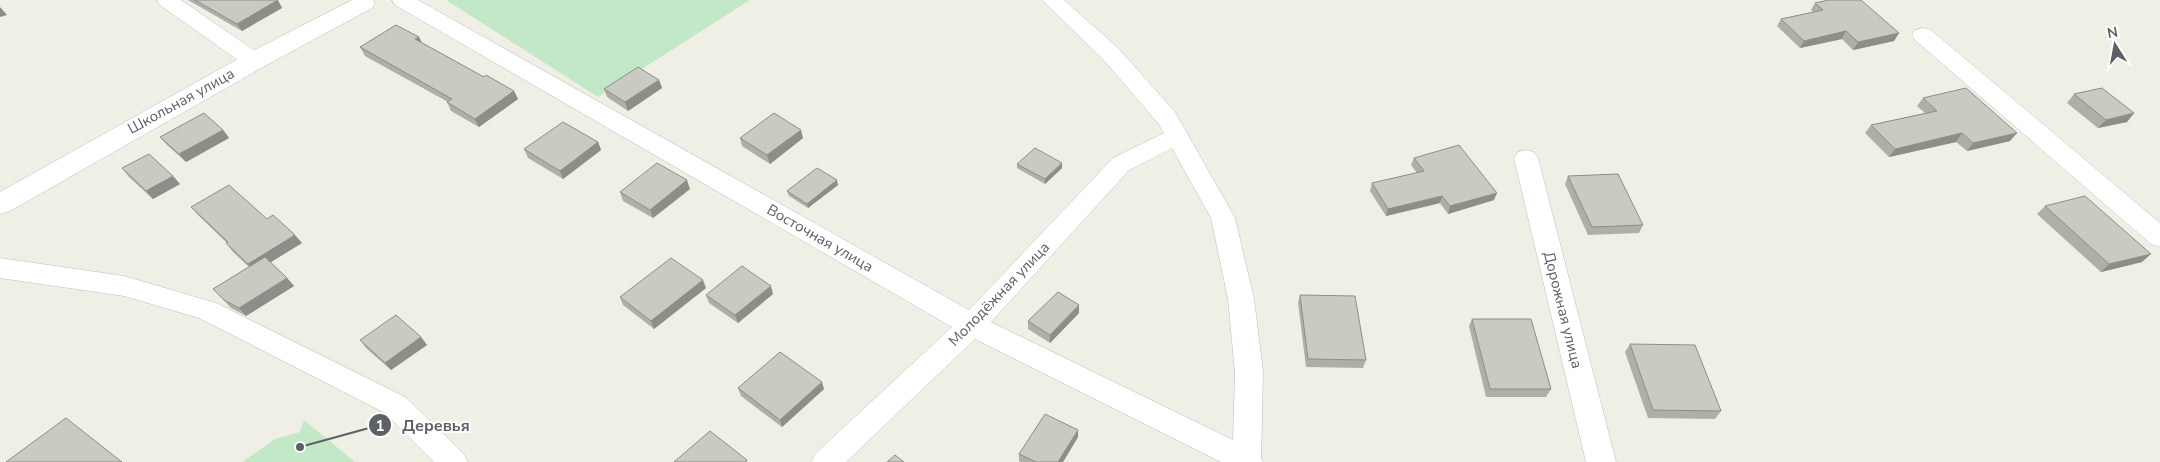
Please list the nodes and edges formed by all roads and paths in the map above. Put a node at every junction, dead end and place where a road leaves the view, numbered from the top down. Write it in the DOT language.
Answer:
graph roads {
  1 [pos="168,0"];
  2 [pos="402,0"];
  3 [pos="1052,0"];
  4 [pos="370,2"];
  5 [pos="1923,35"];
  6 [pos="254,60"];
  7 [pos="1176,136"];
  8 [pos="1526,158"];
  9 [pos="0,204"];
  10 [pos="2160,238"];
  11 [pos="0,268"];
  12 [pos="972,325"];
  13 [pos="453,462"];
  14 [pos="826,462"];
  15 [pos="1247,462"];
  16 [pos="1601,462"];
  1 -- 6 [label="street"];
  2 -- 12 [label="street, Восточная улица"];
  3 -- 7 [label="street"];
  4 -- 6 [label="street, Школьная улица"];
  5 -- 10 [label="street"];
  6 -- 9 [label="street, Школьная улица"];
  7 -- 12 [label="street, Молодёжная улица"];
  7 -- 15 [label="street"];
  8 -- 16 [label="street, Дорожная улица"];
  11 -- 13 [label="street"];
  12 -- 14 [label="street, Молодёжная улица"];
  12 -- 15 [label="street, Восточная улица"];
}
